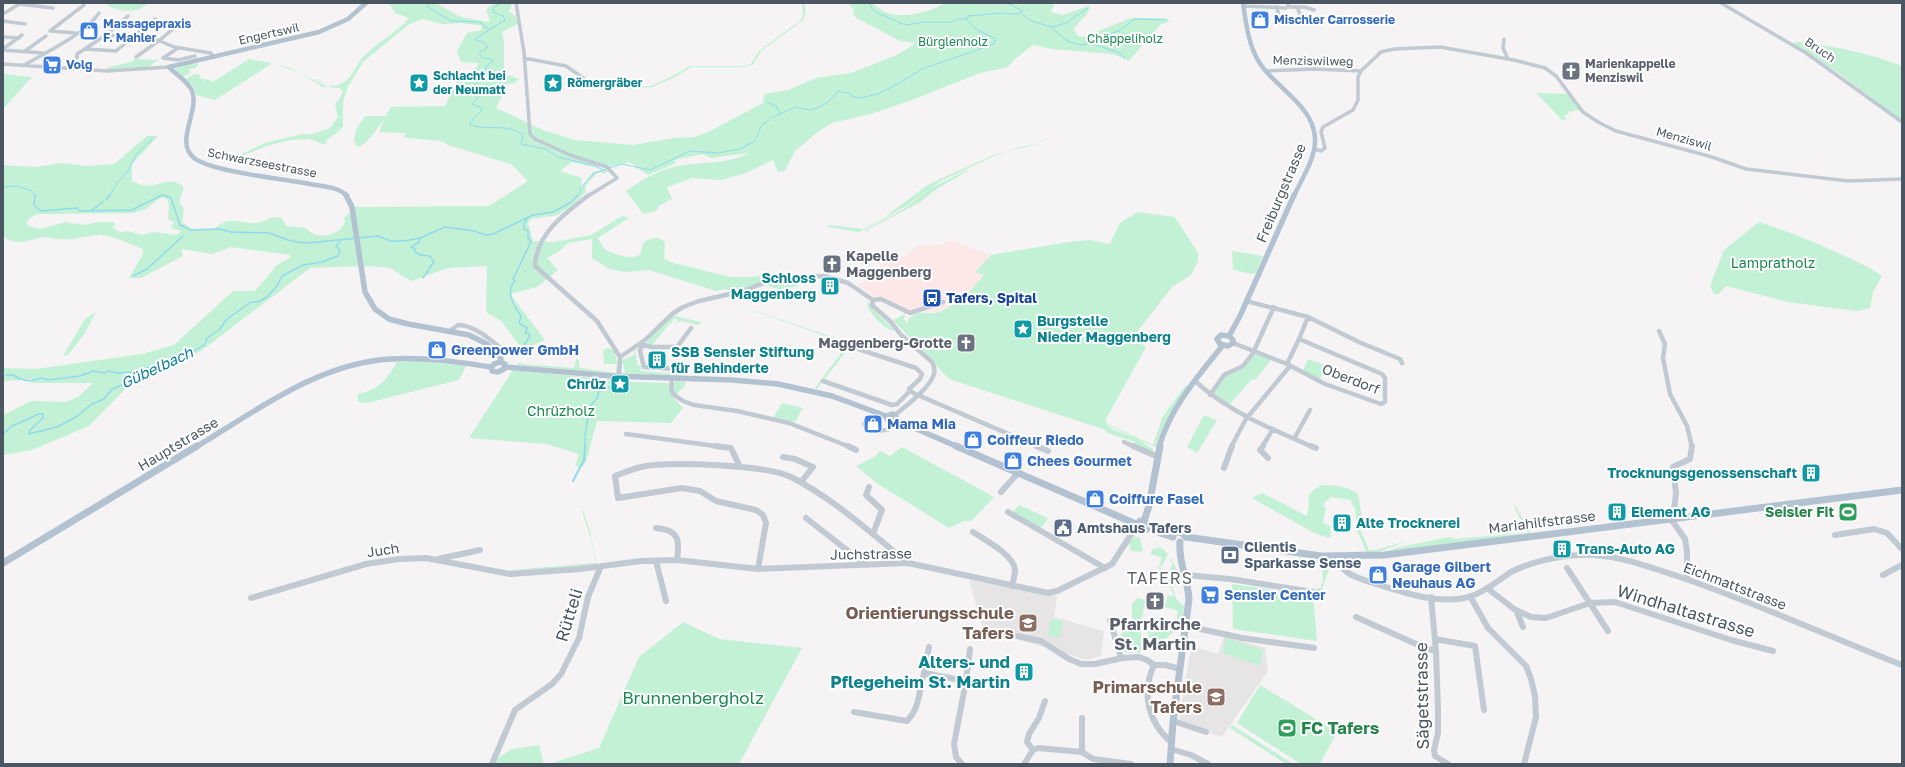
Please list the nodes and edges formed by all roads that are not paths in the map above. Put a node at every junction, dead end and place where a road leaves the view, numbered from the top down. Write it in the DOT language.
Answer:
graph roads {
  1 [pos="20,3"];
  2 [pos="366,3"];
  3 [pos="516,3"];
  4 [pos="1721,3"];
  5 [pos="1243,4"];
  6 [pos="84,5"];
  7 [pos="1288,5"];
  8 [pos="1277,7"];
  9 [pos="1297,7"];
  10 [pos="53,8"];
  11 [pos="1314,10"];
  12 [pos="3,14"];
  13 [pos="1300,14"];
  14 [pos="128,16"];
  15 [pos="96,17"];
  16 [pos="1274,17"];
  17 [pos="156,19"];
  18 [pos="3,21"];
  19 [pos="182,21"];
  20 [pos="25,24"];
  21 [pos="75,33"];
  22 [pos="106,35"];
  23 [pos="46,36"];
  24 [pos="4,37"];
  25 [pos="135,37"];
  26 [pos="1504,39"];
  27 [pos="160,40"];
  28 [pos="178,48"];
  29 [pos="3,49"];
  30 [pos="85,49"];
  31 [pos="25,51"];
  32 [pos="43,53"];
  33 [pos="195,56"];
  34 [pos="136,57"];
  35 [pos="213,57"];
  36 [pos="77,58"];
  37 [pos="524,58"];
  38 [pos="1508,59"];
  39 [pos="3,66"];
  40 [pos="23,66"];
  41 [pos="46,68"];
  42 [pos="169,68"];
  43 [pos="1265,70"];
  44 [pos="1361,72"];
  45 [pos="586,84"];
  46 [pos="1902,122"];
  47 [pos="1314,149"];
  48 [pos="1902,179"];
  49 [pos="873,300"];
  50 [pos="1246,301"];
  51 [pos="944,302"];
  52 [pos="1274,307"];
  53 [pos="1308,317"];
  54 [pos="691,328"];
  55 [pos="451,330"];
  56 [pos="1659,331"];
  57 [pos="1229,336"];
  58 [pos="1298,339"];
  59 [pos="1233,343"];
  60 [pos="641,345"];
  61 [pos="1223,346"];
  62 [pos="499,347"];
  63 [pos="852,347"];
  64 [pos="1254,351"];
  65 [pos="620,357"];
  66 [pos="1402,363"];
  67 [pos="503,365"];
  68 [pos="1289,365"];
  69 [pos="678,369"];
  70 [pos="620,377"];
  71 [pos="672,379"];
  72 [pos="823,381"];
  73 [pos="1195,381"];
  74 [pos="910,391"];
  75 [pos="1210,394"];
  76 [pos="917,395"];
  77 [pos="1310,410"];
  78 [pos="1248,416"];
  79 [pos="894,419"];
  80 [pos="864,424"];
  81 [pos="1273,429"];
  82 [pos="626,434"];
  83 [pos="1294,439"];
  84 [pos="1124,442"];
  85 [pos="1316,448"];
  86 [pos="856,450"];
  87 [pos="1048,451"];
  88 [pos="1156,456"];
  89 [pos="783,457"];
  90 [pos="1268,458"];
  91 [pos="740,467"];
  92 [pos="1224,468"];
  93 [pos="1018,473"];
  94 [pos="801,482"];
  95 [pos="869,487"];
  96 [pos="1902,490"];
  97 [pos="1002,492"];
  98 [pos="1008,512"];
  99 [pos="806,518"];
  100 [pos="1672,519"];
  101 [pos="1147,525"];
  102 [pos="1137,527"];
  103 [pos="656,528"];
  104 [pos="973,532"];
  105 [pos="873,534"];
  106 [pos="1835,534"];
  107 [pos="1183,540"];
  108 [pos="1902,549"];
  109 [pos="480,550"];
  110 [pos="1335,557"];
  111 [pos="437,559"];
  112 [pos="677,560"];
  113 [pos="656,561"];
  114 [pos="3,563"];
  115 [pos="908,563"];
  116 [pos="866,565"];
  117 [pos="1902,565"];
  118 [pos="601,566"];
  119 [pos="1105,568"];
  120 [pos="1567,568"];
  121 [pos="758,569"];
  122 [pos="520,573"];
  123 [pos="1185,575"];
  124 [pos="1883,575"];
  125 [pos="1687,579"];
  126 [pos="1012,586"];
  127 [pos="1487,588"];
  128 [pos="1320,593"];
  129 [pos="1470,596"];
  130 [pos="251,598"];
  131 [pos="1431,598"];
  132 [pos="666,601"];
  133 [pos="1590,602"];
  134 [pos="1516,610"];
  135 [pos="1356,617"];
  136 [pos="1110,620"];
  137 [pos="1186,626"];
  138 [pos="1523,627"];
  139 [pos="1608,631"];
  140 [pos="1002,633"];
  141 [pos="1435,640"];
  142 [pos="929,647"];
  143 [pos="1314,648"];
  144 [pos="970,649"];
  145 [pos="1436,651"];
  146 [pos="1773,651"];
  147 [pos="1121,658"];
  148 [pos="1154,665"];
  149 [pos="1902,665"];
  150 [pos="1180,669"];
  151 [pos="924,673"];
  152 [pos="966,681"];
  153 [pos="1045,701"];
  154 [pos="1484,710"];
  155 [pos="854,712"];
  156 [pos="1082,718"];
  157 [pos="1173,721"];
  158 [pos="1206,732"];
  159 [pos="1171,746"];
  160 [pos="1033,750"];
  161 [pos="1082,752"];
  162 [pos="1093,761"];
  163 [pos="492,764"];
  164 [pos="962,764"];
  165 [pos="1024,764"];
  166 [pos="1132,764"];
  167 [pos="1170,764"];
  168 [pos="1208,764"];
  169 [pos="1448,764"];
  170 [pos="1524,764"];
  1 -- 10 [label="street"];
  1 -- 12 [label="street"];
  2 -- 35 [label="main road, Engertswil"];
  3 -- 37 [label="street"];
  4 -- 46 [label="street, Bruch"];
  5 -- 8 [label="street"];
  5 -- 43 [label="main road, Freiburgstrasse"];
  6 -- 21 [label="street"];
  7 -- 8 [label="street"];
  7 -- 9 [label="street"];
  8 -- 16 [label="street"];
  9 -- 11 [label="street"];
  9 -- 13 [label="street"];
  14 -- 22 [label="street"];
  15 -- 21 [label="street"];
  17 -- 25 [label="street"];
  18 -- 20 [label="street"];
  19 -- 27 [label="street"];
  21 -- 32 [label="street"];
  22 -- 25 [label="street"];
  22 -- 30 [label="street"];
  23 -- 31 [label="street"];
  24 -- 29 [label="street"];
  25 -- 27 [label="street"];
  25 -- 30 [label="street"];
  26 -- 38 [label="street"];
  27 -- 28 [label="street"];
  27 -- 34 [label="street"];
  28 -- 33 [label="street"];
  28 -- 35 [label="street"];
  29 -- 31 [label="street"];
  30 -- 36 [label="street"];
  31 -- 32 [label="street"];
  32 -- 40 [label="street"];
  35 -- 42 [label="main road, Engertswil"];
  37 -- 45 [label="street"];
  37 -- 65 [label="street"];
  38 -- 44 [label="street, Menziswilweg"];
  38 -- 48 [label="street, Menziswil"];
  39 -- 40 [label="street, Engertswil"];
  39 -- 41 [label="street"];
  40 -- 41 [label="street, Engertswil"];
  41 -- 42 [label="street, Engertswil"];
  42 -- 55 [label="main road, Schwarzseestrasse"];
  43 -- 44 [label="street, Menziswilweg"];
  43 -- 47 [label="main road, Freiburgstrasse"];
  44 -- 47 [label="street, Menziswilweg"];
  47 -- 50 [label="main road, Freiburgstrasse"];
  49 -- 51 [label="street"];
  49 -- 60 [label="street"];
  49 -- 76 [label="street"];
  50 -- 52 [label="street"];
  50 -- 57 [label="main road, Freiburgstrasse"];
  52 -- 53 [label="street"];
  52 -- 64 [label="street"];
  53 -- 58 [label="street"];
  53 -- 66 [label="street"];
  54 -- 60 [label="street"];
  55 -- 62 [label="street"];
  55 -- 67 [label="main road"];
  56 -- 100 [label="street"];
  57 -- 59 [label="main road"];
  57 -- 61 [label="main road, Freiburgstrasse"];
  58 -- 68 [label="street"];
  58 -- 68 [label="street, Oberdorf"];
  59 -- 61 [label="main road"];
  59 -- 64 [label="street, Oberdorf"];
  60 -- 65 [label="street"];
  60 -- 69 [label="street"];
  61 -- 73 [label="main road, Freiburgstrasse"];
  63 -- 74 [label="street"];
  64 -- 68 [label="street, Oberdorf"];
  64 -- 75 [label="street"];
  65 -- 70 [label="street"];
  67 -- 70 [label="main road"];
  67 -- 114 [label="main road, Hauptstrasse"];
  68 -- 78 [label="street"];
  70 -- 71 [label="main road"];
  71 -- 79 [label="main road"];
  71 -- 86 [label="street"];
  72 -- 74 [label="street"];
  73 -- 75 [label="street"];
  73 -- 88 [label="main road, Freiburgstrasse"];
  74 -- 76 [label="street"];
  75 -- 78 [label="street"];
  76 -- 79 [label="street"];
  76 -- 87 [label="street"];
  77 -- 83 [label="street"];
  78 -- 81 [label="street"];
  78 -- 92 [label="street"];
  79 -- 80 [label="street"];
  79 -- 93 [label="main road"];
  81 -- 83 [label="street"];
  81 -- 90 [label="street"];
  82 -- 91 [label="street"];
  83 -- 85 [label="street"];
  84 -- 88 [label="street"];
  88 -- 101 [label="main road, Freiburgstrasse"];
  89 -- 94 [label="street"];
  91 -- 94 [label="street"];
  91 -- 121 [label="street"];
  93 -- 97 [label="street"];
  93 -- 102 [label="main road"];
  94 -- 105 [label="street"];
  95 -- 105 [label="street"];
  96 -- 100 [label="main road, Mariahilfstrasse"];
  98 -- 119 [label="street"];
  99 -- 116 [label="street"];
  100 -- 110 [label="main road, Mariahilfstrasse"];
  100 -- 125 [label="street"];
  101 -- 102 [label="main road"];
  101 -- 107 [label="main road"];
  102 -- 119 [label="street, Juchstrasse"];
  103 -- 112 [label="street"];
  104 -- 126 [label="street"];
  105 -- 115 [label="street"];
  106 -- 108 [label="street"];
  107 -- 110 [label="main road, Mariahilfstrasse"];
  107 -- 123 [label="main road"];
  109 -- 111 [label="street"];
  110 -- 131 [label="street, Eichmattstrasse"];
  111 -- 122 [label="street, Juch"];
  111 -- 130 [label="street, Juch"];
  112 -- 113 [label="street, Juchstrasse"];
  112 -- 121 [label="street, Juchstrasse"];
  113 -- 118 [label="street, Juchstrasse"];
  113 -- 132 [label="street"];
  115 -- 116 [label="street, Juchstrasse"];
  115 -- 126 [label="street, Juchstrasse"];
  116 -- 121 [label="street, Juchstrasse"];
  117 -- 124 [label="street"];
  118 -- 122 [label="street, Juchstrasse"];
  118 -- 163 [label="street, Rütteli"];
  119 -- 126 [label="street, Juchstrasse"];
  120 -- 133 [label="street"];
  123 -- 128 [label="street"];
  123 -- 137 [label="main road"];
  125 -- 127 [label="street, Eichmattstrasse"];
  125 -- 149 [label="street, Eichmattstrasse"];
  127 -- 129 [label="street, Eichmattstrasse"];
  127 -- 134 [label="street, Windhaltastrasse"];
  129 -- 131 [label="street, Eichmattstrasse"];
  129 -- 170 [label="street"];
  131 -- 141 [label="street, Sägetstrasse"];
  133 -- 134 [label="street, Windhaltastrasse"];
  133 -- 139 [label="street"];
  133 -- 146 [label="street, Windhaltastrasse"];
  134 -- 138 [label="street"];
  135 -- 145 [label="street"];
  136 -- 147 [label="street"];
  137 -- 143 [label="street"];
  137 -- 150 [label="main road"];
  140 -- 147 [label="street"];
  141 -- 145 [label="street, Sägetstrasse"];
  141 -- 154 [label="street"];
  142 -- 151 [label="street"];
  144 -- 152 [label="street"];
  145 -- 169 [label="street, Sägetstrasse"];
  147 -- 148 [label="street"];
  148 -- 150 [label="street"];
  148 -- 159 [label="street"];
  150 -- 157 [label="main road"];
  151 -- 152 [label="street"];
  151 -- 155 [label="street"];
  152 -- 164 [label="street"];
  153 -- 160 [label="street"];
  156 -- 161 [label="street"];
  157 -- 158 [label="street"];
  157 -- 159 [label="main road"];
  159 -- 167 [label="main road"];
  159 -- 168 [label="street"];
  160 -- 161 [label="street"];
  160 -- 165 [label="street"];
  161 -- 162 [label="street"];
  162 -- 166 [label="street"];
}
